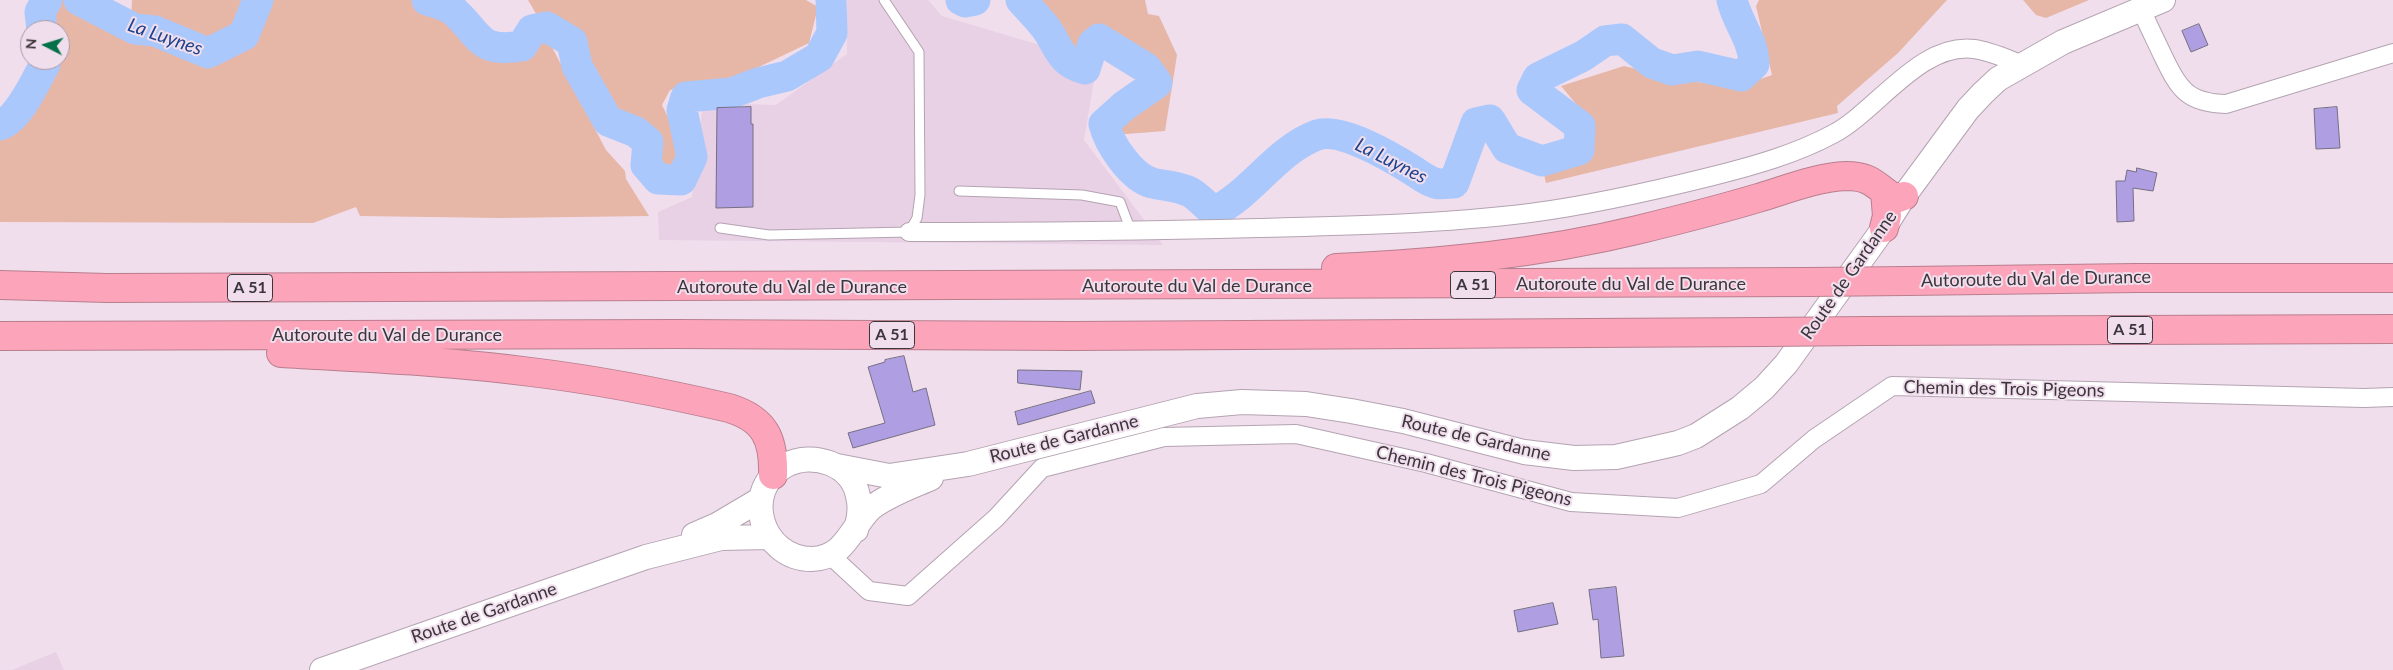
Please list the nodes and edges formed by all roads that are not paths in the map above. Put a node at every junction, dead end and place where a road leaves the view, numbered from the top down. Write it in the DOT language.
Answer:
graph roads {
  1 [pos="884,0"];
  2 [pos="2163,0"];
  3 [pos="2141,10"];
  4 [pos="2393,53"];
  5 [pos="2023,65"];
  6 [pos="960,191"];
  7 [pos="1894,194"];
  8 [pos="720,228"];
  9 [pos="1884,228"];
  10 [pos="1132,231"];
  11 [pos="909,232"];
  12 [pos="2393,278"];
  13 [pos="0,285"];
  14 [pos="873,287"];
  15 [pos="2393,329"];
  16 [pos="10,337"];
  17 [pos="2393,397"];
  18 [pos="968,464"];
  19 [pos="837,466"];
  20 [pos="773,475"];
  21 [pos="761,499"];
  22 [pos="856,530"];
  23 [pos="769,537"];
  24 [pos="830,555"];
  25 [pos="646,557"];
  26 [pos="322,670"];
  1 -- 11 [label="lane"];
  2 -- 3 [label="main road, Route de Gardanne"];
  3 -- 4 [label="street"];
  3 -- 5 [label="main road, Route de Gardanne"];
  5 -- 7 [label="main road, Route de Gardanne"];
  5 -- 10 [label="street"];
  6 -- 10 [label="lane"];
  7 -- 9 [label="highway"];
  7 -- 14 [label="highway"];
  8 -- 11 [label="lane"];
  9 -- 18 [label="main road, Route de Gardanne"];
  10 -- 11 [label="street"];
  12 -- 14 [label="highway, Autoroute du Val de Durance / A 51, bridge"];
  13 -- 14 [label="highway, Autoroute du Val de Durance / A 51"];
  15 -- 16 [label="highway, Autoroute du Val de Durance / A 51, bridge"];
  16 -- 20 [label="highway"];
  17 -- 24 [label="street, Chemin des Trois Pigeons"];
  18 -- 19 [label="main road"];
  18 -- 22 [label="main road"];
  19 -- 20 [label="main road"];
  19 -- 22 [label="main road"];
  20 -- 21 [label="main road"];
  21 -- 23 [label="main road"];
  21 -- 25 [label="main road"];
  22 -- 24 [label="main road"];
  23 -- 24 [label="main road"];
  23 -- 25 [label="main road"];
  25 -- 26 [label="main road, Route de Gardanne"];
}
